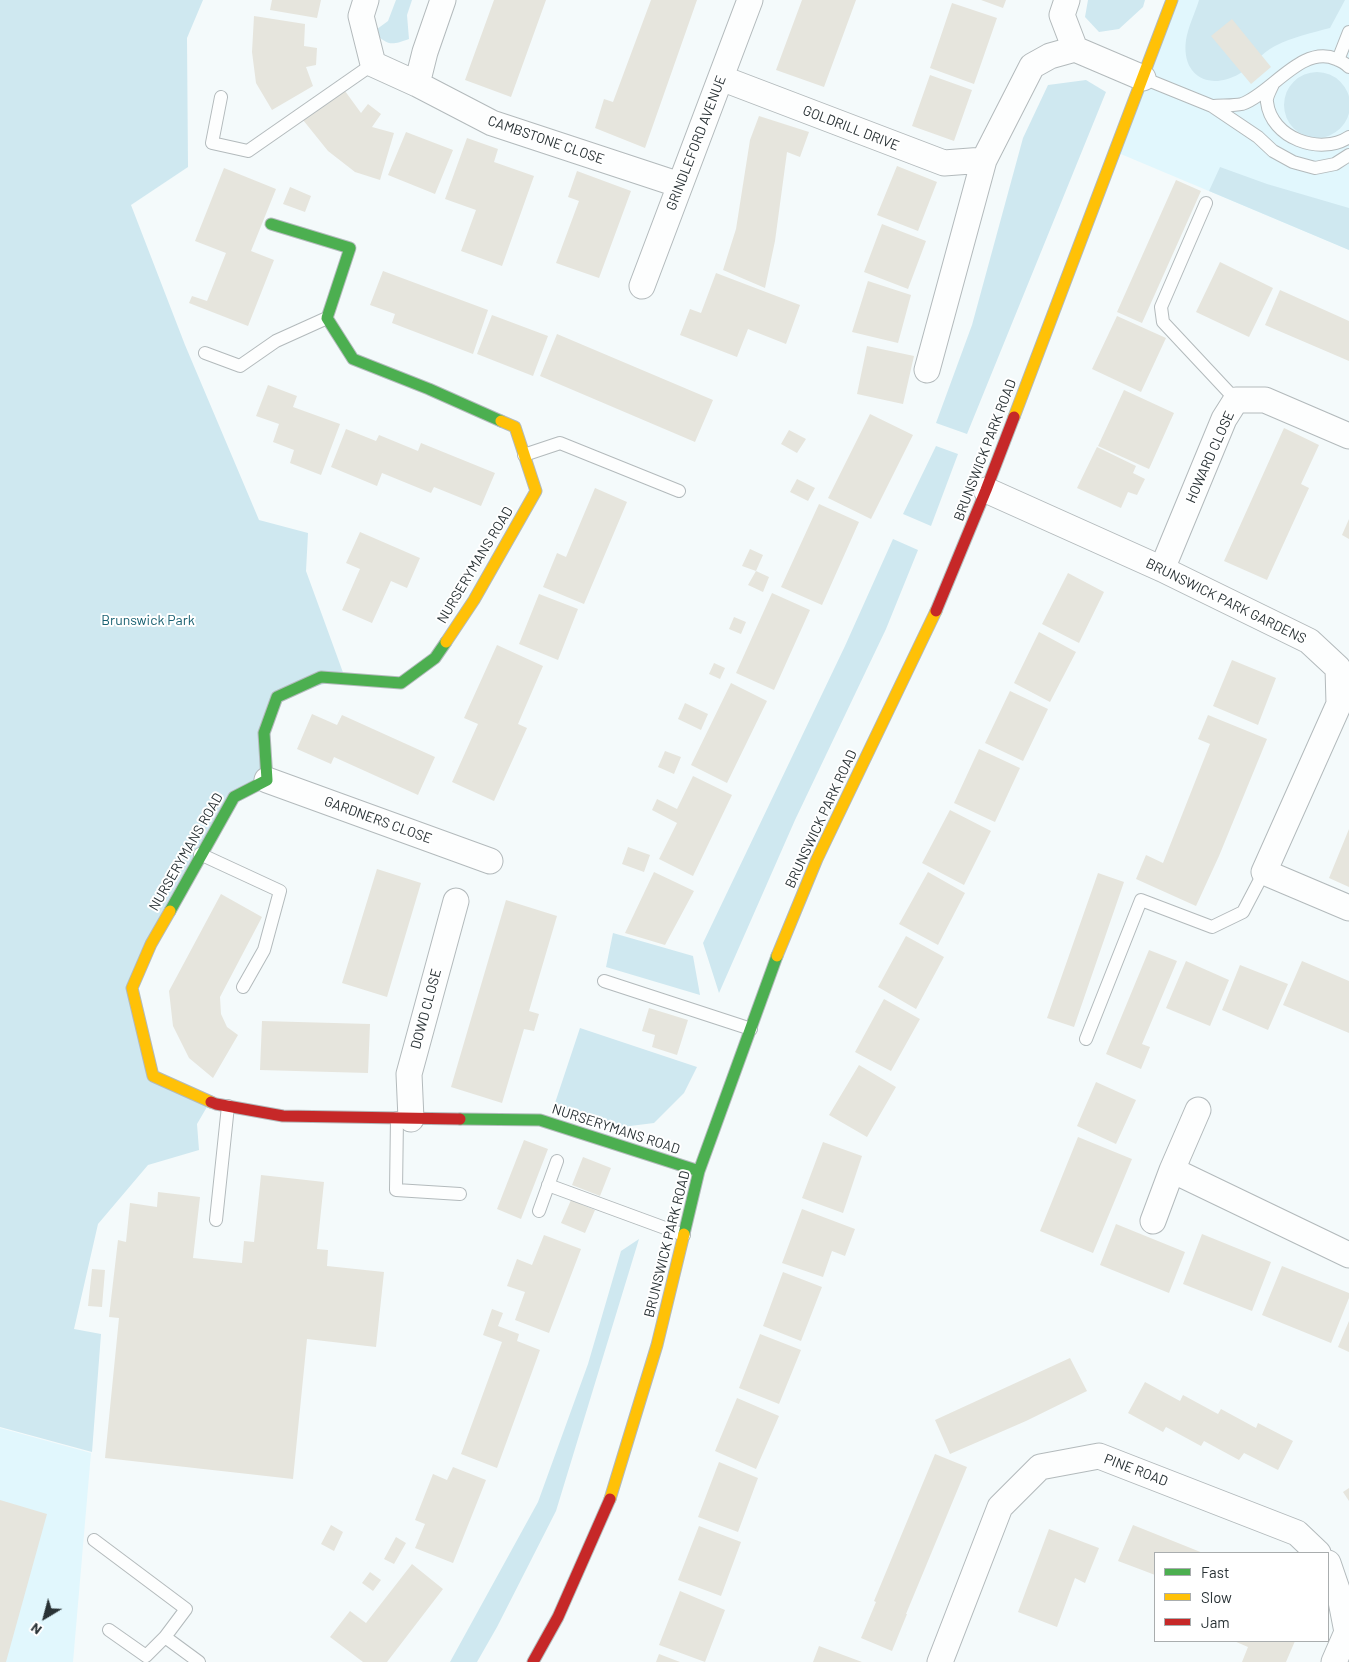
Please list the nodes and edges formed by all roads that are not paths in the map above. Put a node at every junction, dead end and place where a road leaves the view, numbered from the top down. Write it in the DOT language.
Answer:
graph roads {
  1 [pos="366,0"];
  2 [pos="443,0"];
  3 [pos="750,0"];
  4 [pos="1067,0"];
  5 [pos="1172,0"];
  6 [pos="1349,32"];
  7 [pos="1075,49"];
  8 [pos="1338,60"];
  9 [pos="373,64"];
  10 [pos="1349,67"];
  11 [pos="721,78"];
  12 [pos="1142,78"];
  13 [pos="1274,82"];
  14 [pos="416,84"];
  15 [pos="221,97"];
  16 [pos="1212,106"];
  17 [pos="1349,138"];
  18 [pos="1349,155"];
  19 [pos="984,160"];
  20 [pos="680,185"];
  21 [pos="1206,203"];
  22 [pos="271,224"];
  23 [pos="642,286"];
  24 [pos="327,318"];
  25 [pos="206,353"];
  26 [pos="927,370"];
  27 [pos="1236,400"];
  28 [pos="1349,436"];
  29 [pos="524,455"];
  30 [pos="986,490"];
  31 [pos="679,491"];
  32 [pos="1162,570"];
  33 [pos="267,780"];
  34 [pos="200,854"];
  35 [pos="490,861"];
  36 [pos="1264,872"];
  37 [pos="456,901"];
  38 [pos="1349,908"];
  39 [pos="604,981"];
  40 [pos="243,987"];
  41 [pos="751,1029"];
  42 [pos="1086,1039"];
  43 [pos="228,1106"];
  44 [pos="1198,1110"];
  45 [pos="404,1118"];
  46 [pos="557,1161"];
  47 [pos="1172,1170"];
  48 [pos="699,1171"];
  49 [pos="548,1186"];
  50 [pos="460,1194"];
  51 [pos="539,1211"];
  52 [pos="216,1220"];
  53 [pos="1153,1221"];
  54 [pos="684,1235"];
  55 [pos="1349,1255"];
  56 [pos="94,1540"];
  57 [pos="1317,1552"];
  58 [pos="1329,1566"];
  59 [pos="110,1630"];
  60 [pos="165,1637"];
  61 [pos="200,1662"];
  62 [pos="534,1662"];
  63 [pos="940,1662"];
  64 [pos="1334,1662"];
  1 -- 9 [label="street"];
  2 -- 14 [label="street"];
  3 -- 11 [label="street, GRINDLEFORD AVENUE"];
  4 -- 7 [label="street"];
  5 -- 12 [label="street, BRUNSWICK PARK ROAD"];
  6 -- 8 [label="lane"];
  7 -- 12 [label="street"];
  7 -- 19 [label="street"];
  8 -- 10 [label="lane"];
  8 -- 13 [label="lane"];
  9 -- 14 [label="street, CAMBSTONE CLOSE"];
  9 -- 15 [label="lane"];
  11 -- 19 [label="street, GOLDRILL DRIVE"];
  11 -- 20 [label="street, GRINDLEFORD AVENUE"];
  12 -- 16 [label="lane"];
  12 -- 30 [label="street, BRUNSWICK PARK ROAD"];
  13 -- 16 [label="lane"];
  13 -- 17 [label="lane"];
  14 -- 20 [label="street, CAMBSTONE CLOSE"];
  16 -- 18 [label="lane"];
  19 -- 26 [label="street"];
  20 -- 23 [label="street, GRINDLEFORD AVENUE"];
  21 -- 27 [label="lane"];
  22 -- 24 [label="street"];
  24 -- 25 [label="lane"];
  24 -- 29 [label="street, NURSERYMANS ROAD"];
  27 -- 28 [label="street, HOWARD CLOSE"];
  27 -- 32 [label="street, HOWARD CLOSE"];
  29 -- 31 [label="lane"];
  29 -- 33 [label="street, NURSERYMANS ROAD"];
  30 -- 32 [label="street, BRUNSWICK PARK GARDENS"];
  30 -- 41 [label="street, BRUNSWICK PARK ROAD"];
  32 -- 36 [label="street, BRUNSWICK PARK GARDENS"];
  33 -- 34 [label="street, NURSERYMANS ROAD"];
  33 -- 35 [label="street, GARDNERS CLOSE"];
  34 -- 40 [label="lane"];
  34 -- 43 [label="street, NURSERYMANS ROAD"];
  36 -- 38 [label="street"];
  36 -- 42 [label="lane"];
  37 -- 45 [label="street, DOWD CLOSE"];
  39 -- 41 [label="lane"];
  41 -- 48 [label="street, BRUNSWICK PARK ROAD"];
  43 -- 45 [label="street, NURSERYMANS ROAD"];
  43 -- 52 [label="lane"];
  44 -- 47 [label="street"];
  45 -- 48 [label="street, NURSERYMANS ROAD"];
  45 -- 50 [label="lane"];
  46 -- 49 [label="lane"];
  47 -- 53 [label="street"];
  47 -- 55 [label="street"];
  48 -- 54 [label="street, BRUNSWICK PARK ROAD"];
  49 -- 51 [label="lane"];
  49 -- 54 [label="lane"];
  54 -- 62 [label="street, BRUNSWICK PARK ROAD"];
  56 -- 60 [label="lane"];
  57 -- 63 [label="street, PINE ROAD"];
  58 -- 64 [label="street"];
  59 -- 60 [label="lane"];
  60 -- 61 [label="lane"];
}
